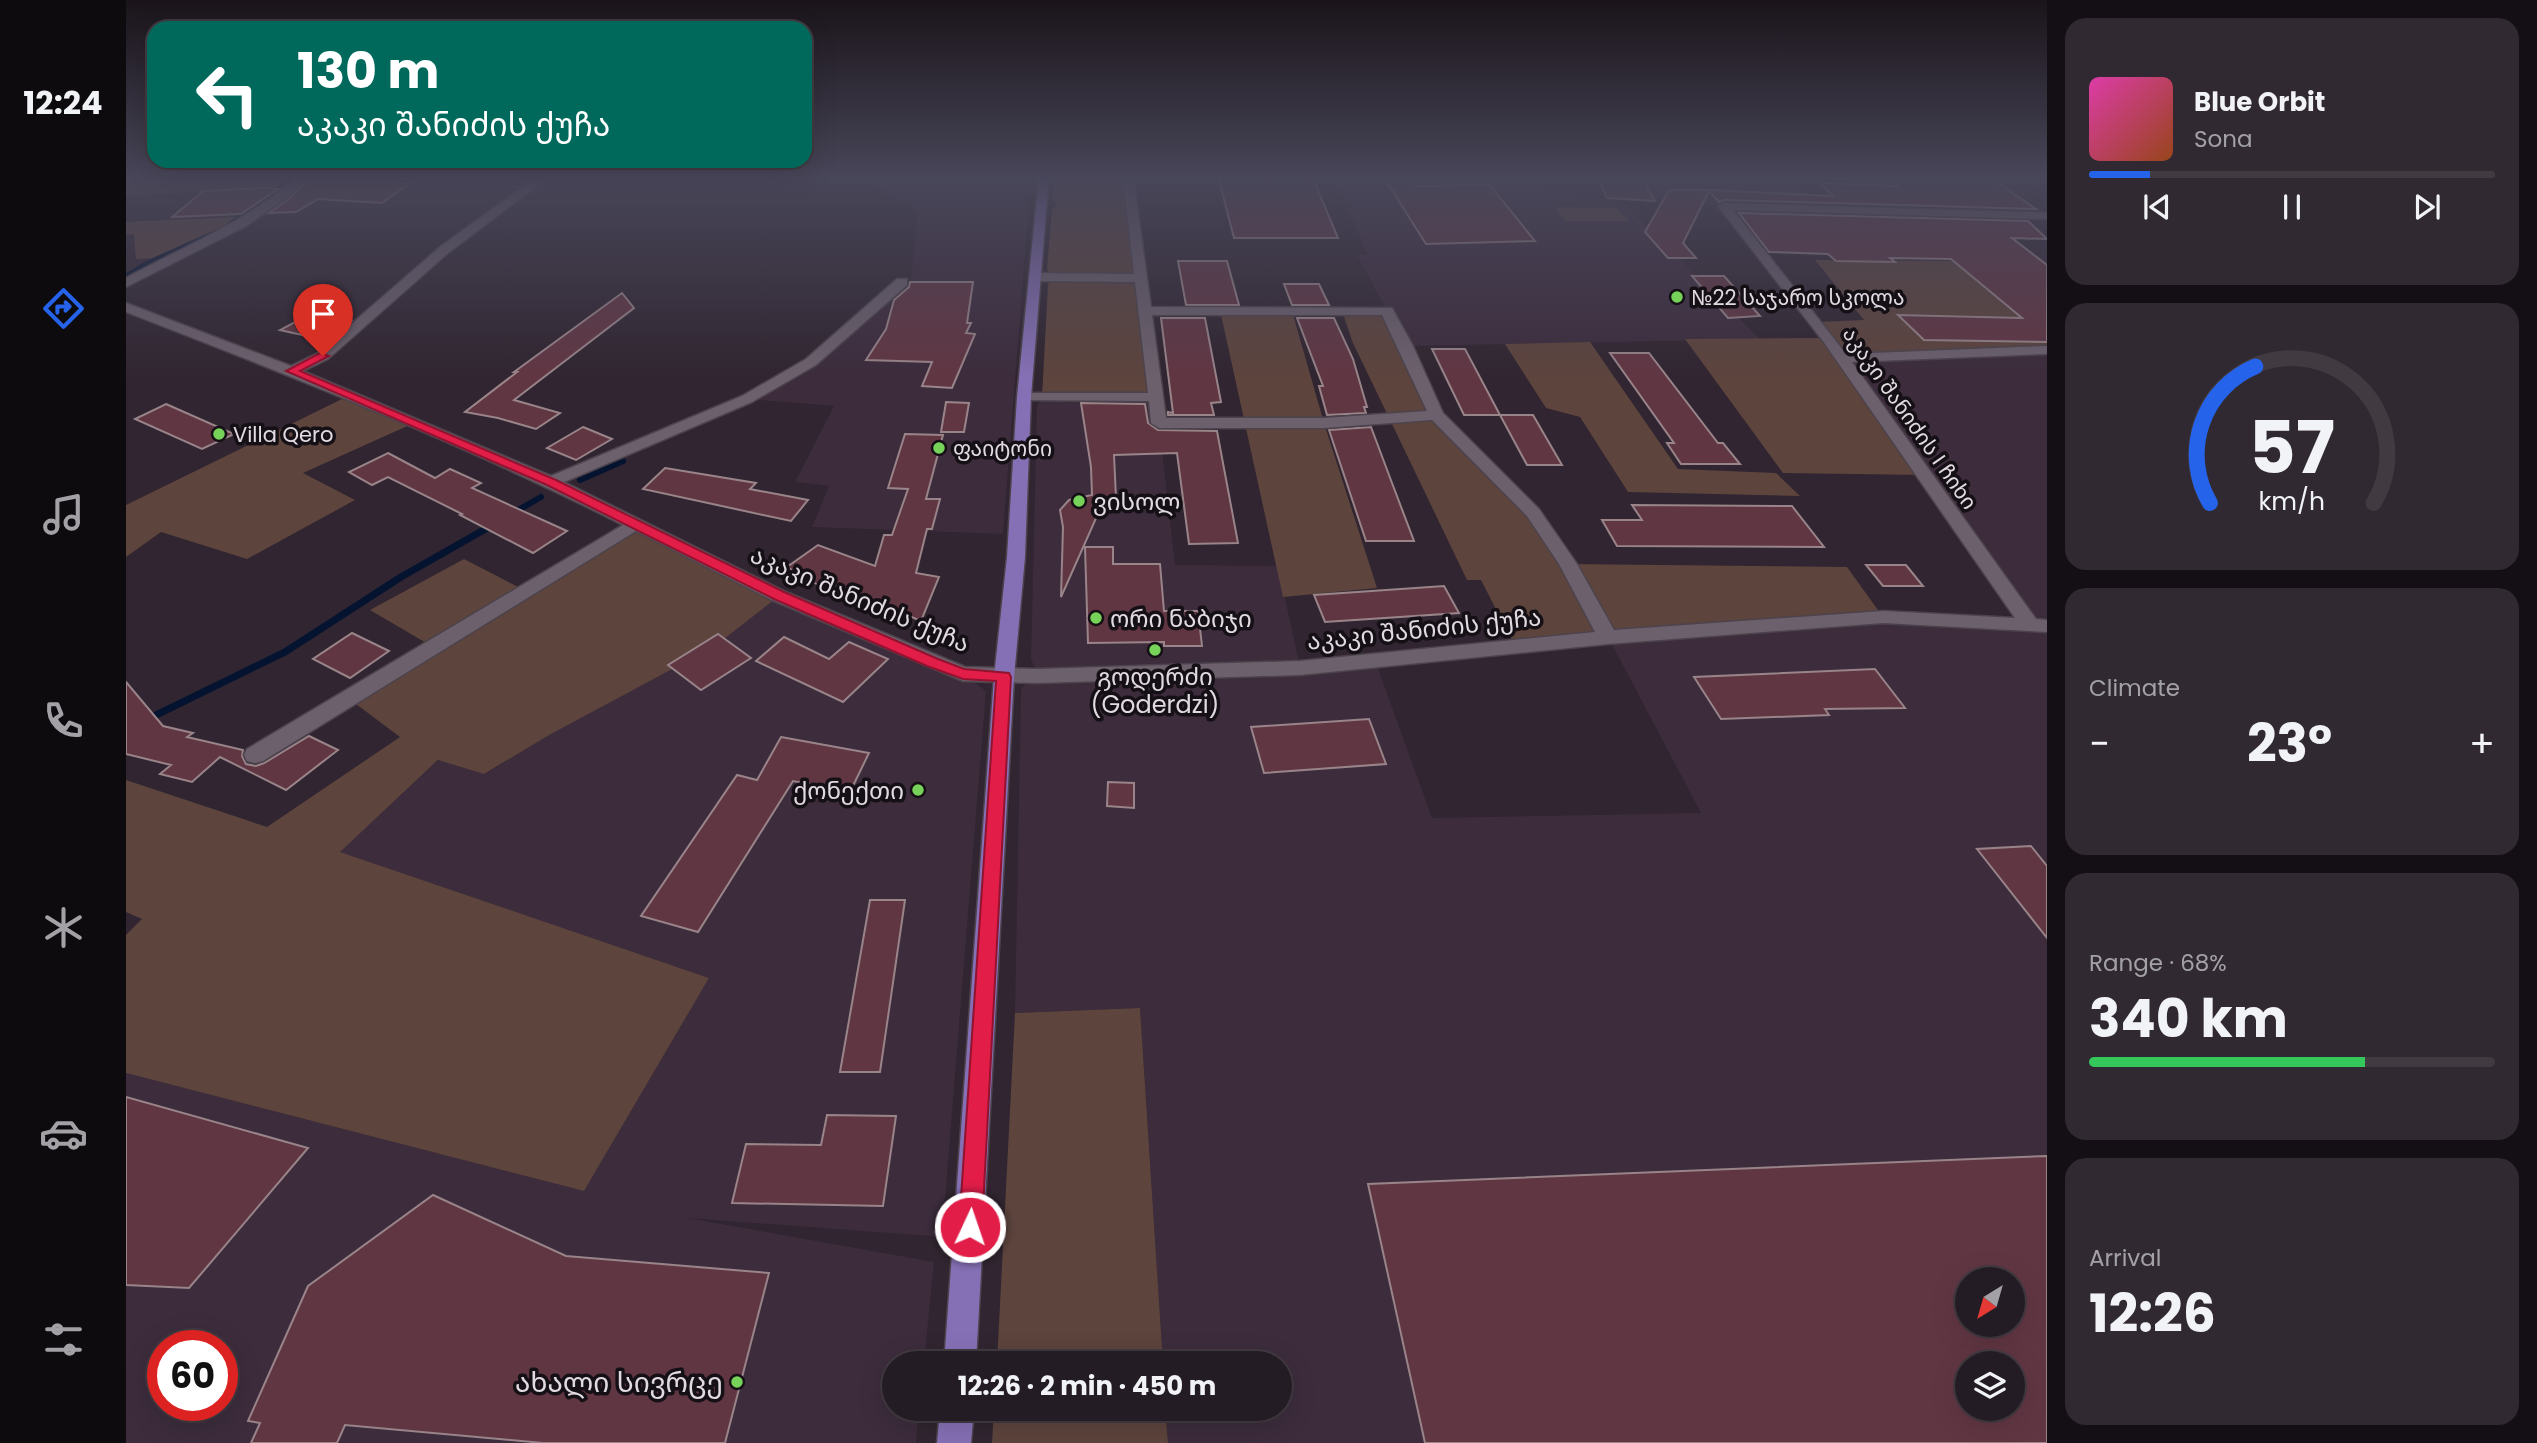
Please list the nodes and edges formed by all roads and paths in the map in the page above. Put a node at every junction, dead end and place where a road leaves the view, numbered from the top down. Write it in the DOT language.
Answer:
graph roads {
  1 [pos="201,243"];
  2 [pos="453,243"];
  3 [pos="1039,243"];
  4 [pos="1137,243"];
  5 [pos="1753,243"];
  6 [pos="1036,276"];
  7 [pos="1141,278"];
  8 [pos="902,282"];
  9 [pos="126,283"];
  10 [pos="126,307"];
  11 [pos="1145,311"];
  12 [pos="2047,350"];
  13 [pos="1843,358"];
  14 [pos="291,371"];
  15 [pos="1024,397"];
  16 [pos="1156,397"];
  17 [pos="1436,415"];
  18 [pos="551,482"];
  19 [pos="636,524"];
  20 [pos="2039,625"];
  21 [pos="1608,637"];
  22 [pos="1004,677"];
  23 [pos="255,755"];
  24 [pos="961,1351"];
  25 [pos="956,1421"];
  26 [pos="954,1443"];
  1 -- 9 [label="street"];
  2 -- 14 [label="street"];
  3 -- 6 [label="main road"];
  4 -- 7 [label="street"];
  5 -- 13 [label="street, აკაკი შანიძის I ჩიხი"];
  6 -- 7 [label="street"];
  6 -- 15 [label="main road"];
  7 -- 11 [label="street"];
  8 -- 18 [label="street"];
  10 -- 14 [label="street, აკაკი შანიძის ქუჩა"];
  11 -- 16 [label="street"];
  11 -- 17 [label="street"];
  12 -- 13 [label="street"];
  13 -- 20 [label="street, აკაკი შანიძის I ჩიხი"];
  14 -- 18 [label="street, აკაკი შანიძის ქუჩა"];
  15 -- 16 [label="street"];
  15 -- 22 [label="main road"];
  16 -- 17 [label="street"];
  17 -- 21 [label="street"];
  18 -- 19 [label="street, აკაკი შანიძის ქუჩა"];
  19 -- 22 [label="street, აკაკი შანიძის ქუჩა"];
  19 -- 23 [label="street"];
  20 -- 21 [label="street, აკაკი შანიძის ქუჩა"];
  21 -- 22 [label="street, აკაკი შანიძის ქუჩა"];
  22 -- 24 [label="main road"];
  25 -- 26 [label="main road"];
}
